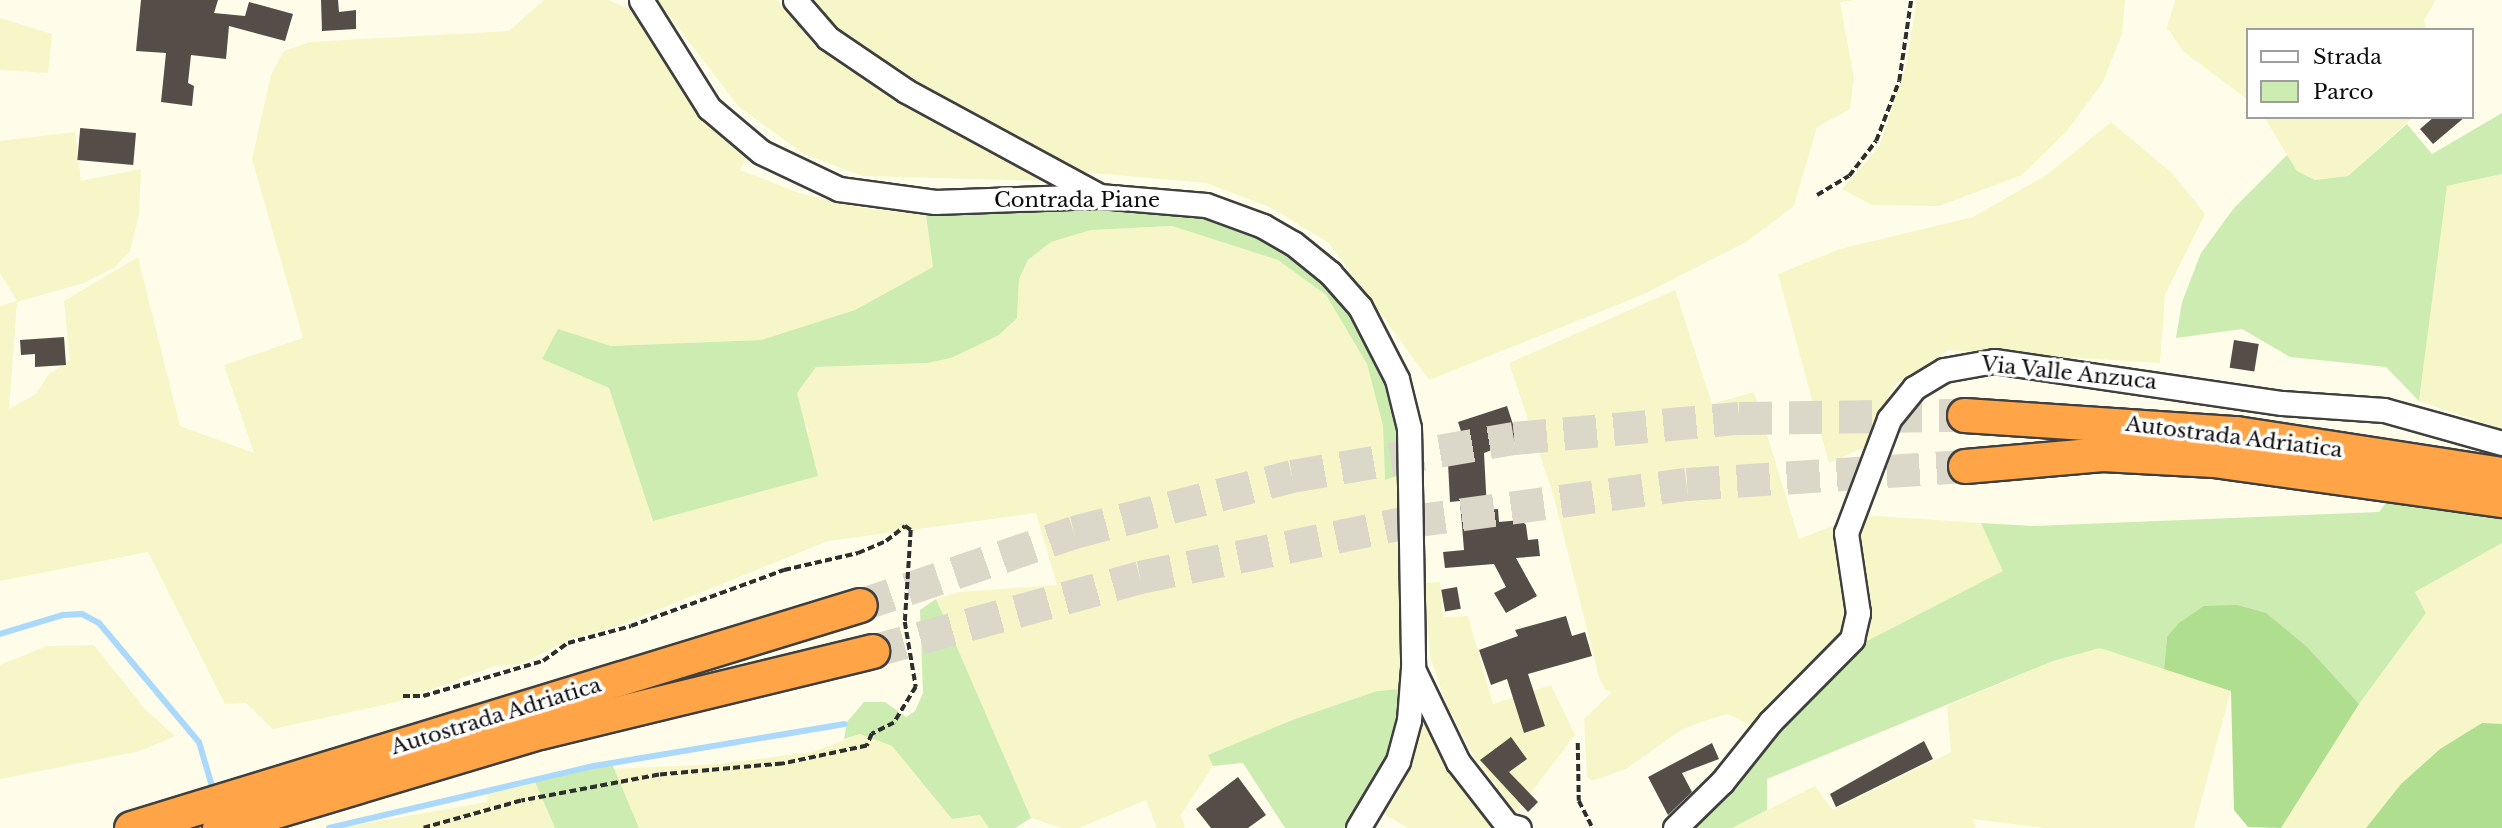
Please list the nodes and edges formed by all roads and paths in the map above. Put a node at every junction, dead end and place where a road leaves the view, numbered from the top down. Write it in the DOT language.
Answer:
graph roads {
  1 [pos="641,0"];
  2 [pos="794,0"];
  3 [pos="1911,0"];
  4 [pos="1817,195"];
  5 [pos="1099,197"];
  6 [pos="1964,415"];
  7 [pos="2502,443"];
  8 [pos="1965,466"];
  9 [pos="2409,473"];
  10 [pos="2502,474"];
  11 [pos="2502,500"];
  12 [pos="860,605"];
  13 [pos="872,651"];
  14 [pos="1413,668"];
  15 [pos="1578,743"];
  16 [pos="782,764"];
  17 [pos="1511,827"];
  18 [pos="131,828"];
  19 [pos="219,828"];
  20 [pos="424,828"];
  21 [pos="1359,828"];
  22 [pos="1593,828"];
  23 [pos="1675,828"];
  1 -- 5 [label="street, Contrada Piane"];
  2 -- 5 [label="street"];
  3 -- 4 [label="path"];
  5 -- 14 [label="street, Contrada Piane"];
  6 -- 9 [label="highway, Autostrada Adriatica"];
  7 -- 23 [label="street, Via Valle Anzuca"];
  8 -- 9 [label="highway, Autostrada Adriatica"];
  9 -- 10 [label="highway, Autostrada Adriatica"];
  9 -- 11 [label="highway, Autostrada Adriatica"];
  12 -- 18 [label="highway, Autostrada Adriatica"];
  13 -- 19 [label="highway, Autostrada Adriatica"];
  14 -- 17 [label="street, Contrada Piane"];
  14 -- 21 [label="street, Contrada Piane"];
  15 -- 22 [label="path"];
  16 -- 20 [label="path"];
}
